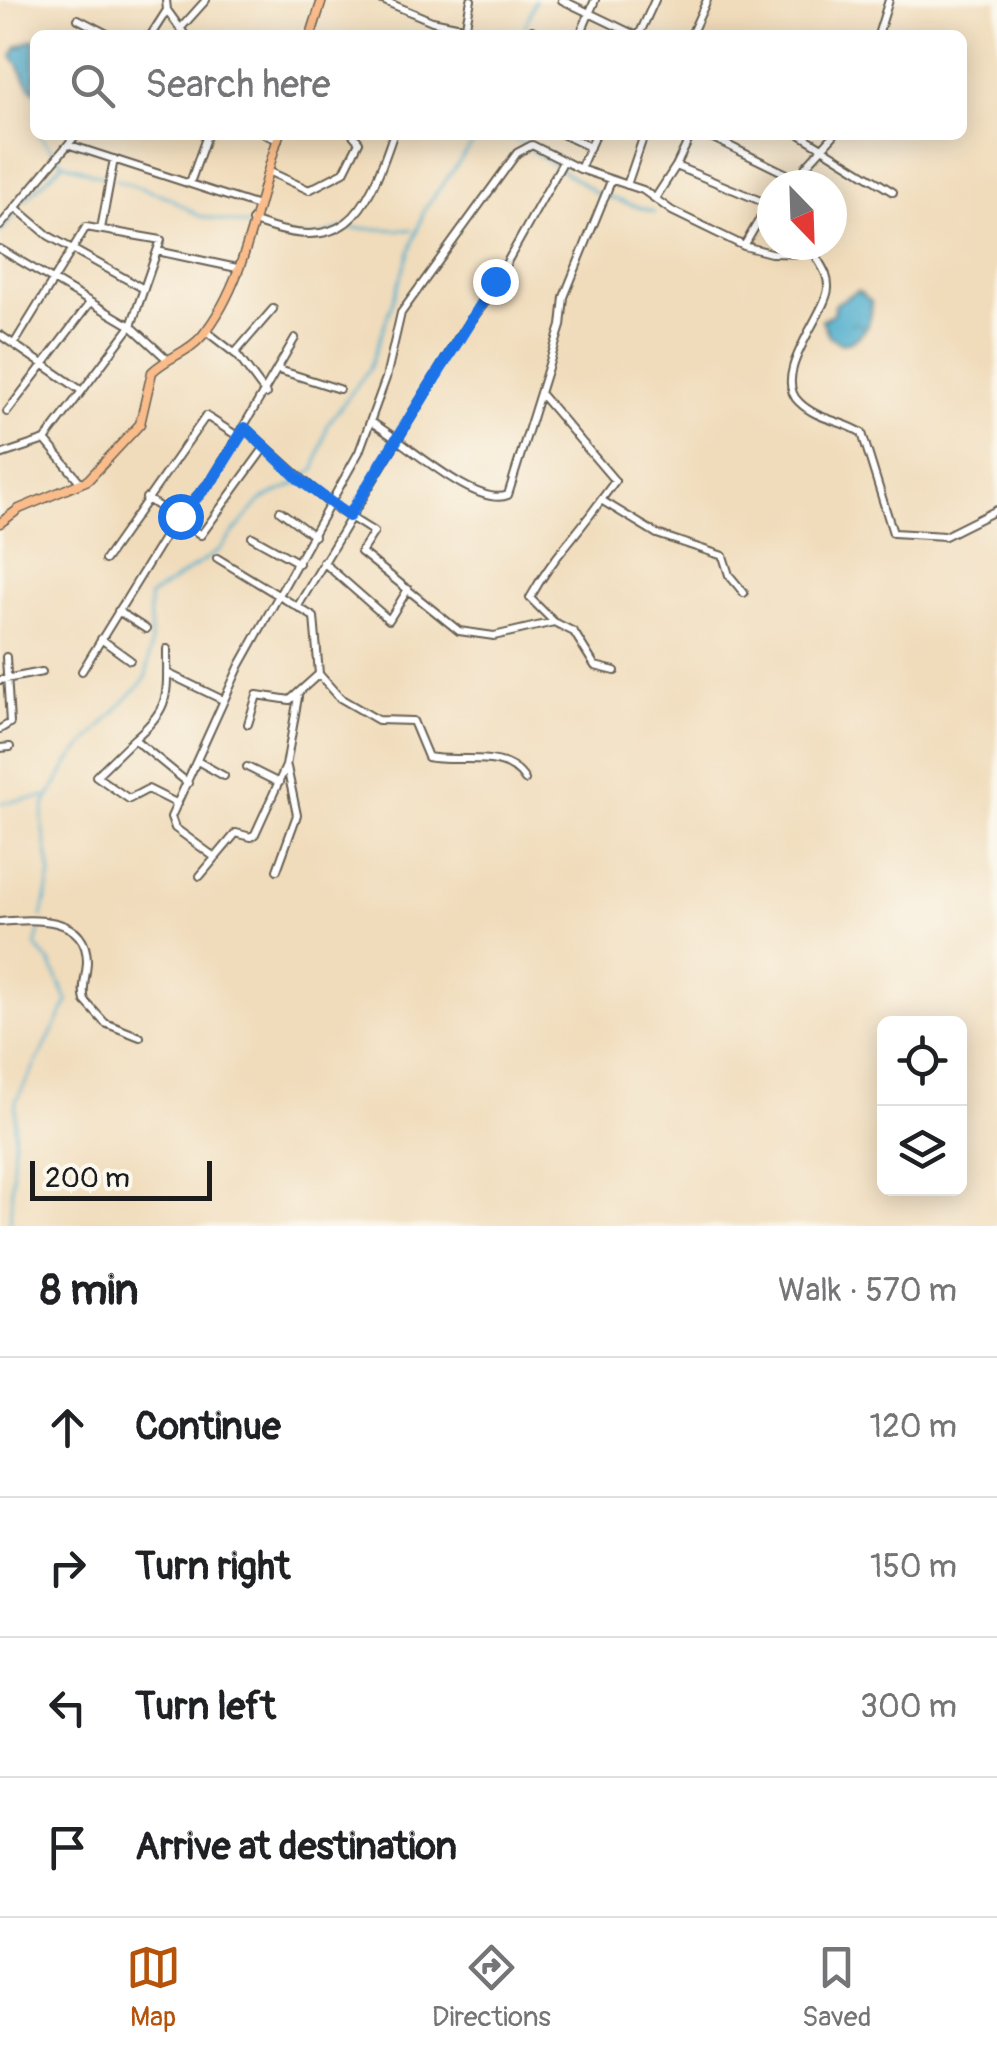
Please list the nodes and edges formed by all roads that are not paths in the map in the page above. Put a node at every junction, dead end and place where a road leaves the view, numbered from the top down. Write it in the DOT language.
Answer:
graph roads {
  1 [pos="166,0"];
  2 [pos="206,0"];
  3 [pos="322,0"];
  4 [pos="382,0"];
  5 [pos="470,0"];
  6 [pos="562,0"];
  7 [pos="596,0"];
  8 [pos="654,0"];
  9 [pos="707,0"];
  10 [pos="889,0"];
  11 [pos="166,10"];
  12 [pos="589,14"];
  13 [pos="78,19"];
  14 [pos="99,30"];
  15 [pos="153,30"];
  16 [pos="181,30"];
  17 [pos="184,30"];
  18 [pos="313,30"];
  19 [pos="459,30"];
  20 [pos="465,30"];
  21 [pos="582,30"];
  22 [pos="626,30"];
  23 [pos="639,30"];
  24 [pos="694,30"];
  25 [pos="880,30"];
  26 [pos="73,140"];
  27 [pos="205,140"];
  28 [pos="277,140"];
  29 [pos="357,140"];
  30 [pos="391,140"];
  31 [pos="534,140"];
  32 [pos="576,140"];
  33 [pos="593,140"];
  34 [pos="642,140"];
  35 [pos="689,140"];
  36 [pos="717,140"];
  37 [pos="812,140"];
  38 [pos="829,140"];
  39 [pos="70,145"];
  40 [pos="532,145"];
  41 [pos="824,145"];
  42 [pos="590,146"];
  43 [pos="114,159"];
  44 [pos="563,162"];
  45 [pos="676,166"];
  46 [pos="267,170"];
  47 [pos="580,170"];
  48 [pos="778,170"];
  49 [pos="806,170"];
  50 [pos="611,181"];
  51 [pos="190,183"];
  52 [pos="626,185"];
  53 [pos="893,192"];
  54 [pos="757,196"];
  55 [pos="656,197"];
  56 [pos="256,204"];
  57 [pos="18,209"];
  58 [pos="252,220"];
  59 [pos="757,224"];
  60 [pos="0,226"];
  61 [pos="101,229"];
  62 [pos="744,246"];
  63 [pos="757,249"];
  64 [pos="0,250"];
  65 [pos="72,250"];
  66 [pos="157,251"];
  67 [pos="819,260"];
  68 [pos="237,268"];
  69 [pos="52,282"];
  70 [pos="144,289"];
  71 [pos="89,304"];
  72 [pos="273,309"];
  73 [pos="130,326"];
  74 [pos="206,331"];
  75 [pos="0,336"];
  76 [pos="294,338"];
  77 [pos="14,344"];
  78 [pos="235,354"];
  79 [pos="168,360"];
  80 [pos="44,365"];
  81 [pos="278,370"];
  82 [pos="340,389"];
  83 [pos="82,391"];
  84 [pos="540,392"];
  85 [pos="266,394"];
  86 [pos="7,412"];
  87 [pos="370,422"];
  88 [pos="245,428"];
  89 [pos="239,436"];
  90 [pos="400,439"];
  91 [pos="45,440"];
  92 [pos="265,447"];
  93 [pos="0,455"];
  94 [pos="82,484"];
  95 [pos="146,498"];
  96 [pos="601,500"];
  97 [pos="331,505"];
  98 [pos="997,510"];
  99 [pos="280,511"];
  100 [pos="349,516"];
  101 [pos="175,520"];
  102 [pos="0,523"];
  103 [pos="314,536"];
  104 [pos="252,537"];
  105 [pos="218,558"];
  106 [pos="105,560"];
  107 [pos="299,562"];
  108 [pos="322,562"];
  109 [pos="408,589"];
  110 [pos="744,593"];
  111 [pos="281,595"];
  112 [pos="298,606"];
  113 [pos="118,610"];
  114 [pos="554,622"];
  115 [pos="146,629"];
  116 [pos="101,639"];
  117 [pos="167,649"];
  118 [pos="6,657"];
  119 [pos="130,660"];
  120 [pos="82,671"];
  121 [pos="615,671"];
  122 [pos="42,672"];
  123 [pos="167,673"];
  124 [pos="319,674"];
  125 [pos="4,679"];
  126 [pos="298,697"];
  127 [pos="223,700"];
  128 [pos="248,724"];
  129 [pos="0,729"];
  130 [pos="134,739"];
  131 [pos="10,747"];
  132 [pos="0,748"];
  133 [pos="199,762"];
  134 [pos="286,766"];
  135 [pos="247,767"];
  136 [pos="224,776"];
  137 [pos="525,780"];
  138 [pos="188,783"];
  139 [pos="278,783"];
  140 [pos="178,804"];
  141 [pos="213,856"];
  142 [pos="276,870"];
  143 [pos="200,876"];
  144 [pos="0,922"];
  145 [pos="140,1037"];
  1 -- 11 [label="street"];
  2 -- 17 [label="street"];
  3 -- 18 [label="main road"];
  4 -- 19 [label="street"];
  5 -- 20 [label="street"];
  6 -- 12 [label="street"];
  7 -- 12 [label="street"];
  8 -- 23 [label="street"];
  9 -- 24 [label="street"];
  10 -- 25 [label="street"];
  11 -- 15 [label="street"];
  11 -- 16 [label="street"];
  12 -- 21 [label="street"];
  12 -- 22 [label="street"];
  13 -- 14 [label="street"];
  26 -- 39 [label="street"];
  27 -- 51 [label="street"];
  28 -- 46 [label="main road"];
  29 -- 46 [label="street"];
  30 -- 58 [label="street"];
  31 -- 40 [label="street"];
  32 -- 42 [label="street"];
  33 -- 42 [label="street"];
  34 -- 52 [label="street"];
  35 -- 45 [label="street"];
  36 -- 48 [label="street"];
  37 -- 41 [label="street"];
  38 -- 41 [label="street"];
  39 -- 43 [label="street"];
  39 -- 57 [label="street"];
  40 -- 44 [label="street"];
  40 -- 87 [label="street"];
  41 -- 49 [label="street"];
  41 -- 53 [label="street"];
  42 -- 47 [label="street"];
  43 -- 51 [label="street"];
  43 -- 61 [label="street"];
  44 -- 47 [label="street"];
  44 -- 90 [label="street"];
  45 -- 54 [label="street"];
  45 -- 55 [label="street"];
  46 -- 56 [label="main road"];
  47 -- 50 [label="street"];
  50 -- 52 [label="street"];
  50 -- 84 [label="street"];
  51 -- 56 [label="street"];
  52 -- 55 [label="street"];
  55 -- 62 [label="street"];
  56 -- 58 [label="main road"];
  57 -- 60 [label="street"];
  57 -- 65 [label="street"];
  58 -- 68 [label="main road"];
  59 -- 62 [label="street"];
  61 -- 65 [label="street"];
  61 -- 66 [label="street"];
  62 -- 63 [label="street"];
  64 -- 69 [label="street"];
  65 -- 69 [label="street"];
  65 -- 70 [label="street"];
  66 -- 68 [label="street"];
  66 -- 70 [label="street"];
  67 -- 98 [label="street"];
  68 -- 74 [label="main road"];
  69 -- 71 [label="street"];
  69 -- 77 [label="street"];
  70 -- 73 [label="street"];
  71 -- 73 [label="street"];
  71 -- 80 [label="street"];
  72 -- 78 [label="street"];
  73 -- 79 [label="street"];
  73 -- 83 [label="street"];
  74 -- 78 [label="street"];
  74 -- 79 [label="main road"];
  75 -- 77 [label="street"];
  76 -- 81 [label="street"];
  77 -- 80 [label="street"];
  78 -- 85 [label="street"];
  79 -- 94 [label="main road"];
  80 -- 83 [label="street"];
  80 -- 86 [label="street"];
  81 -- 82 [label="street"];
  81 -- 85 [label="street"];
  83 -- 91 [label="street"];
  84 -- 90 [label="street"];
  84 -- 96 [label="street"];
  85 -- 88 [label="street"];
  87 -- 90 [label="street"];
  87 -- 97 [label="street"];
  88 -- 89 [label="street"];
  88 -- 92 [label="street"];
  89 -- 95 [label="street"];
  89 -- 101 [label="street"];
  90 -- 100 [label="street"];
  91 -- 93 [label="street"];
  91 -- 94 [label="street"];
  92 -- 97 [label="street"];
  92 -- 101 [label="street"];
  94 -- 102 [label="main road"];
  95 -- 101 [label="street"];
  95 -- 106 [label="street"];
  96 -- 110 [label="street"];
  96 -- 114 [label="street"];
  97 -- 100 [label="street"];
  97 -- 103 [label="street"];
  99 -- 103 [label="street"];
  100 -- 108 [label="street"];
  100 -- 109 [label="street"];
  101 -- 113 [label="street"];
  103 -- 107 [label="street"];
  104 -- 107 [label="street"];
  105 -- 111 [label="street"];
  107 -- 111 [label="street"];
  108 -- 109 [label="street"];
  108 -- 112 [label="street"];
  109 -- 114 [label="street"];
  111 -- 112 [label="street"];
  111 -- 127 [label="street"];
  112 -- 124 [label="street"];
  113 -- 115 [label="street"];
  113 -- 116 [label="street"];
  114 -- 121 [label="street"];
  116 -- 119 [label="street"];
  116 -- 120 [label="street"];
  117 -- 123 [label="street"];
  118 -- 125 [label="street"];
  122 -- 125 [label="street"];
  123 -- 127 [label="street"];
  123 -- 130 [label="street"];
  124 -- 126 [label="street"];
  124 -- 137 [label="street"];
  125 -- 129 [label="street"];
  126 -- 128 [label="street"];
  126 -- 134 [label="street"];
  127 -- 133 [label="street"];
  130 -- 138 [label="street"];
  130 -- 140 [label="street"];
  131 -- 132 [label="street"];
  133 -- 136 [label="street"];
  133 -- 138 [label="street"];
  134 -- 139 [label="street"];
  134 -- 142 [label="street"];
  135 -- 139 [label="street"];
  138 -- 140 [label="street"];
  139 -- 141 [label="street"];
  140 -- 141 [label="street"];
  141 -- 143 [label="street"];
  144 -- 145 [label="street"];
}
